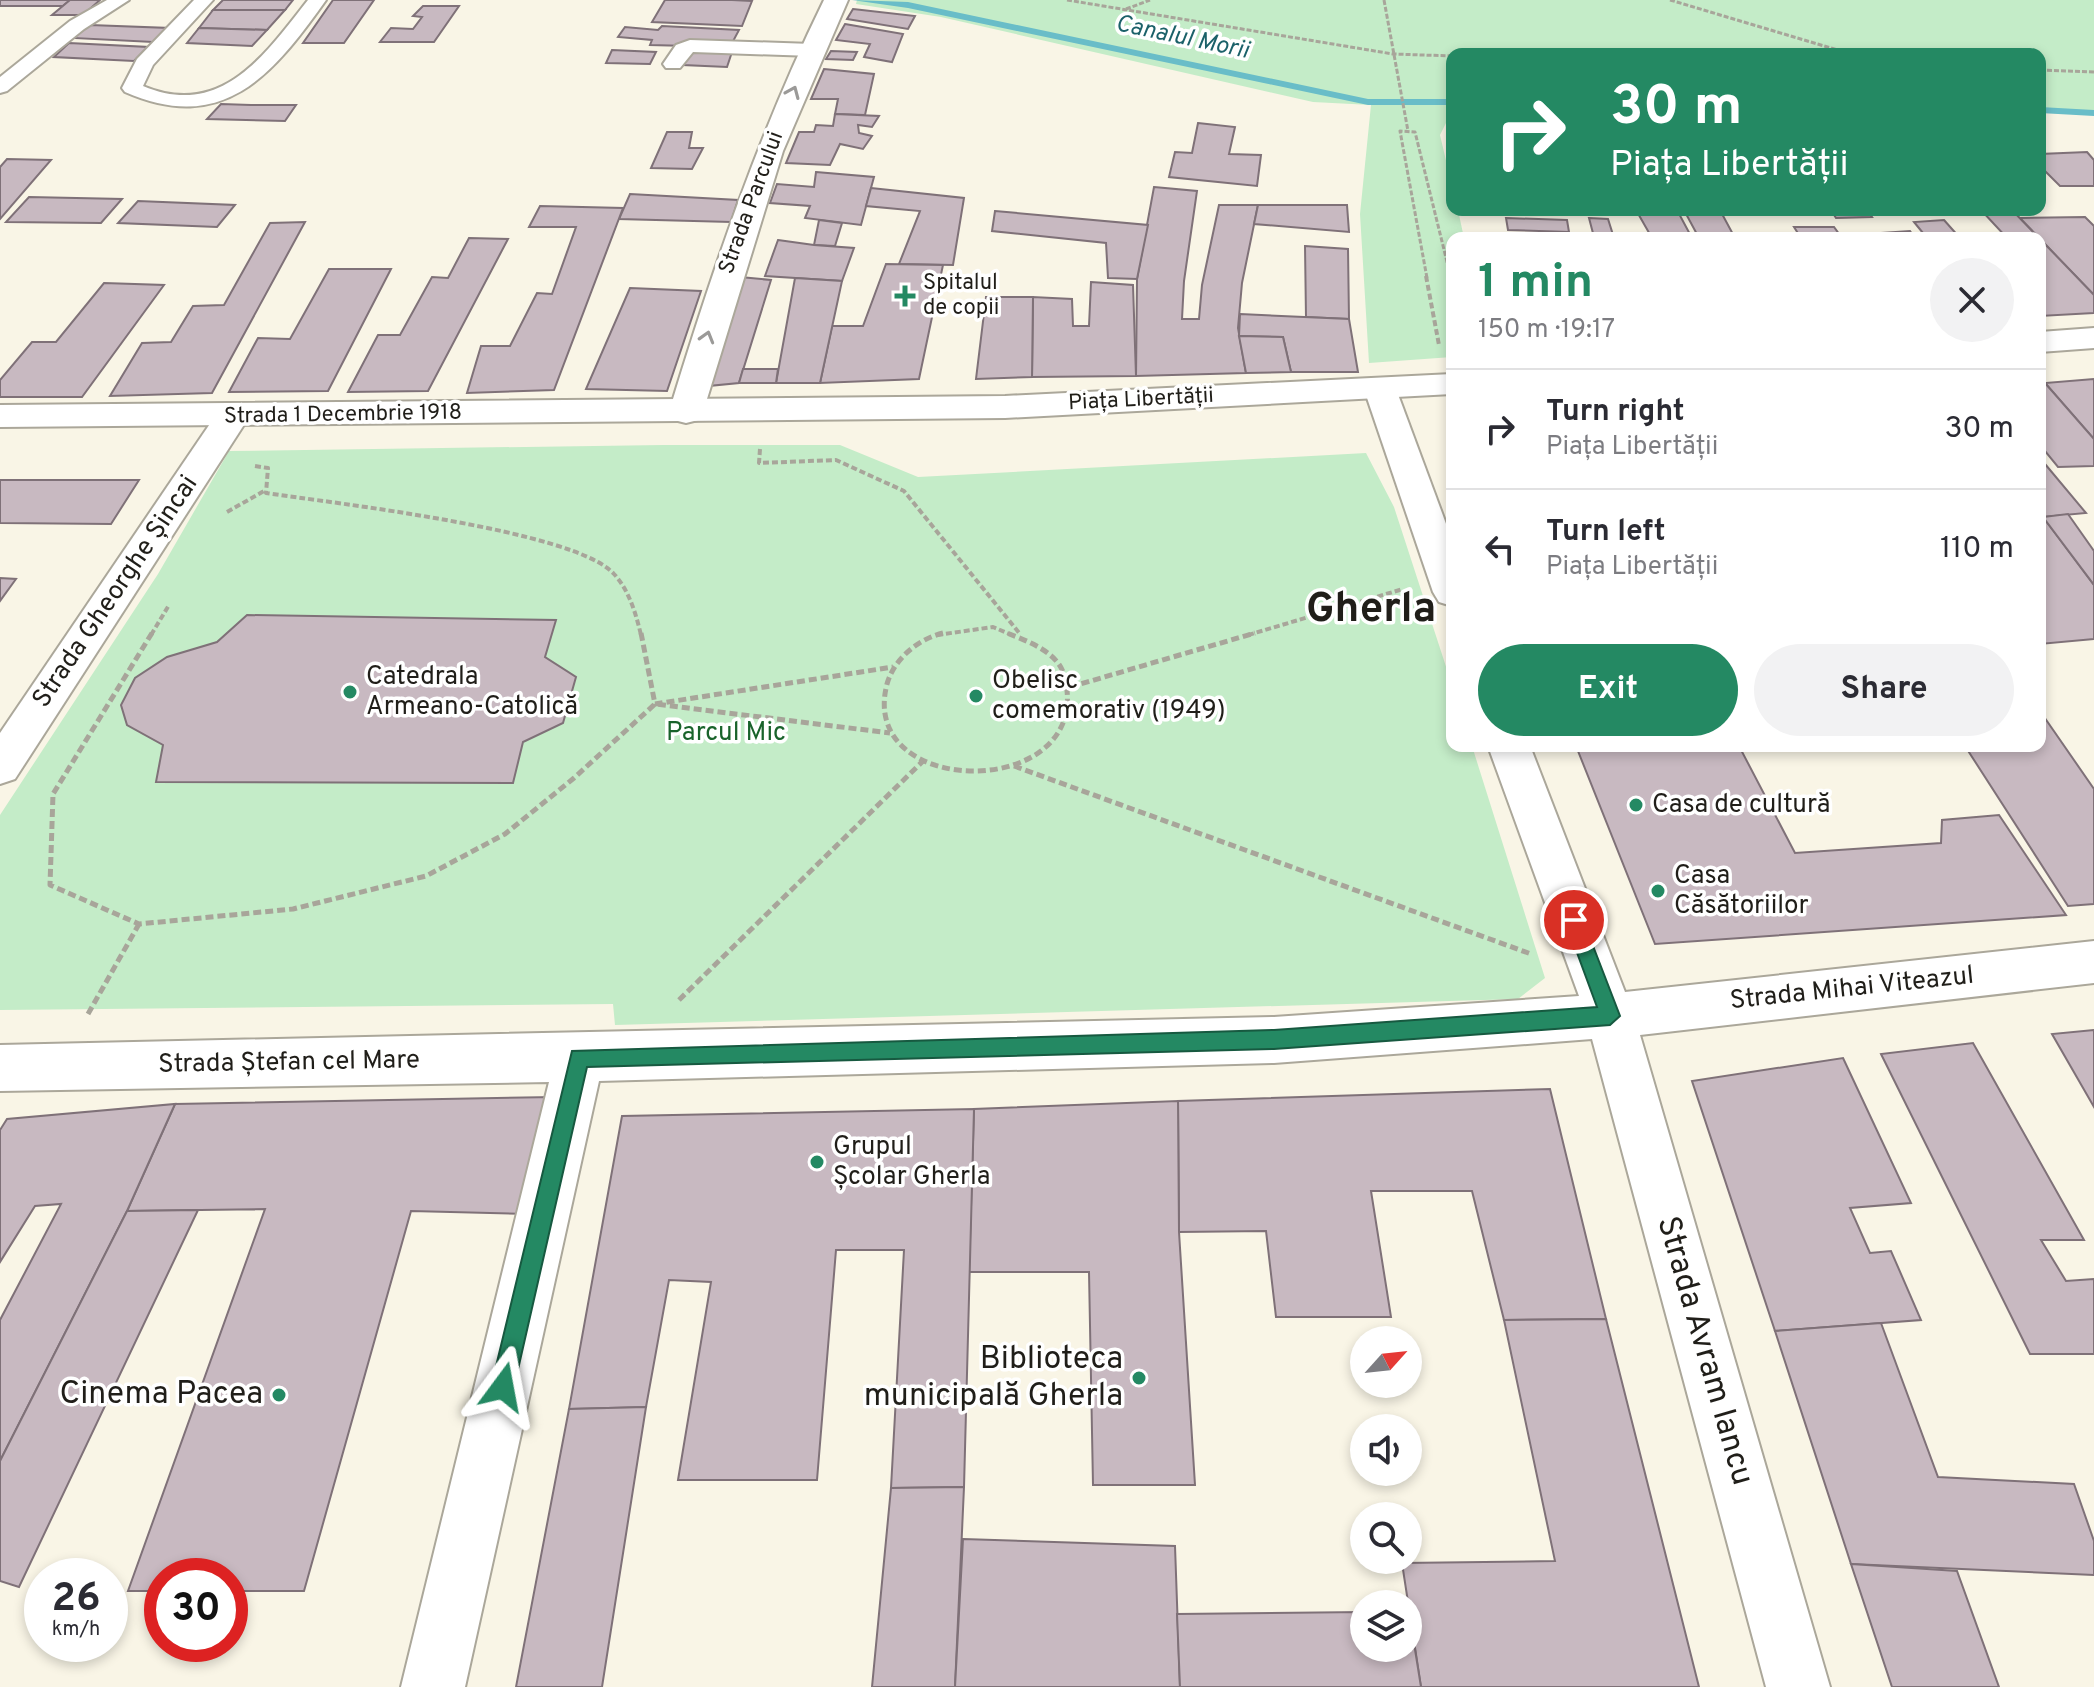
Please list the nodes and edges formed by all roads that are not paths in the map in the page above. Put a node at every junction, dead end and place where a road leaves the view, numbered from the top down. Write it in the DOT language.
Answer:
graph roads {
  1 [pos="120,0"];
  2 [pos="204,0"];
  3 [pos="317,0"];
  4 [pos="835,2"];
  5 [pos="812,50"];
  6 [pos="673,64"];
  7 [pos="0,87"];
  8 [pos="2094,338"];
  9 [pos="2046,342"];
  10 [pos="1446,384"];
  11 [pos="1380,389"];
  12 [pos="686,412"];
  13 [pos="0,416"];
  14 [pos="232,417"];
  15 [pos="1446,576"];
  16 [pos="1511,752"];
  17 [pos="0,767"];
  18 [pos="2094,962"];
  19 [pos="1603,997"];
  20 [pos="600,1057"];
  21 [pos="0,1068"];
  22 [pos="433,1687"];
  23 [pos="1798,1687"];
  1 -- 7 [label="lane"];
  2 -- 3 [label="lane"];
  4 -- 5 [label="street, Strada Parcului"];
  5 -- 6 [label="lane"];
  12 -- 5 [label="street, Strada Parcului, one-way"];
  8 -- 9 [label="street"];
  10 -- 11 [label="street, Piața Libertății"];
  11 -- 12 [label="street, Piața Libertății"];
  11 -- 15 [label="street"];
  12 -- 14 [label="street, Strada 1 Decembrie 1918"];
  13 -- 14 [label="street, Strada 1 Decembrie 1918"];
  14 -- 17 [label="street, Strada Gheorghe Șincai"];
  16 -- 19 [label="street"];
  18 -- 19 [label="street, Strada Mihai Viteazul"];
  19 -- 20 [label="street"];
  19 -- 23 [label="street, Strada Avram Iancu"];
  20 -- 21 [label="street, Strada Ștefan cel Mare"];
  20 -- 22 [label="street"];
}
